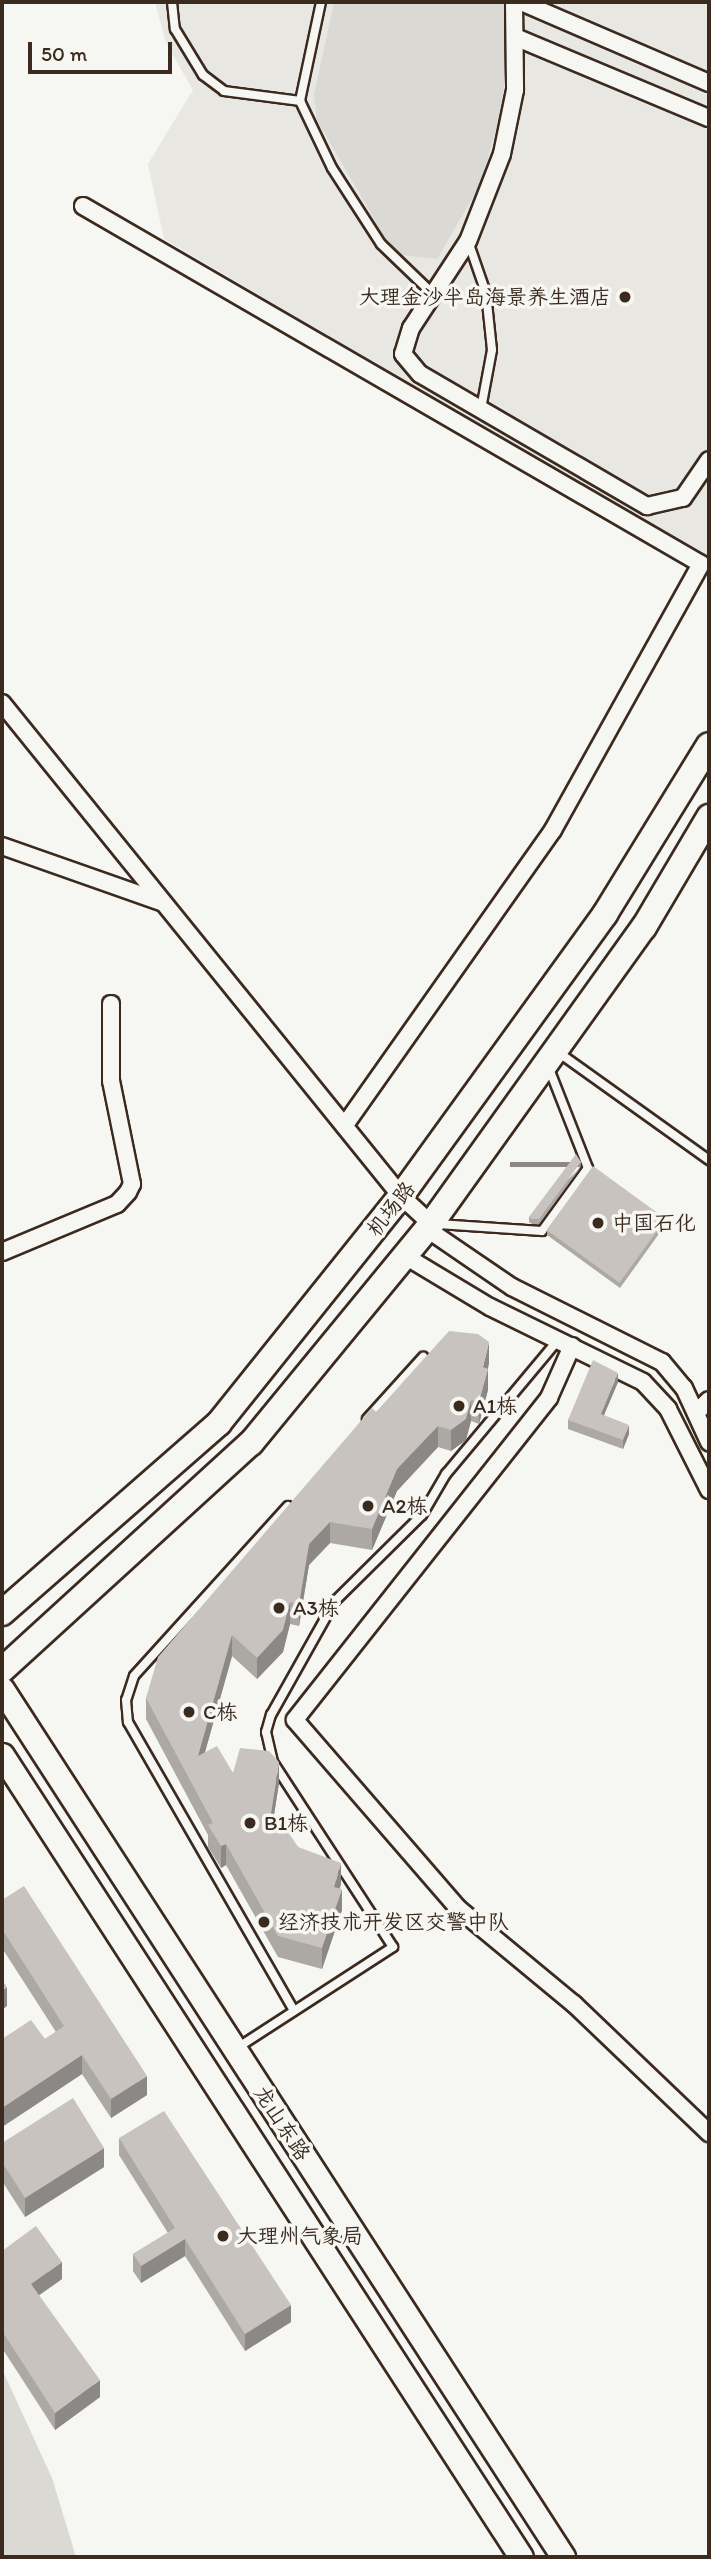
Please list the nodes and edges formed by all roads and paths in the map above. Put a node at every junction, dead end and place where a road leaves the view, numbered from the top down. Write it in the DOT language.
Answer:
graph roads {
  1 [pos="172,2"];
  2 [pos="321,2"];
  3 [pos="514,2"];
  4 [pos="521,2"];
  5 [pos="516,37"];
  6 [pos="709,83"];
  7 [pos="300,101"];
  8 [pos="709,118"];
  9 [pos="83,206"];
  10 [pos="468,241"];
  11 [pos="435,296"];
  12 [pos="481,409"];
  13 [pos="709,460"];
  14 [pos="2,703"];
  15 [pos="709,744"];
  16 [pos="709,817"];
  17 [pos="2,846"];
  18 [pos="163,903"];
  19 [pos="111,1004"];
  20 [pos="551,1056"];
  21 [pos="344,1126"];
  22 [pos="709,1160"];
  23 [pos="401,1196"];
  24 [pos="429,1226"];
  25 [pos="2,1252"];
  26 [pos="405,1256"];
  27 [pos="565,1343"];
  28 [pos="424,1357"];
  29 [pos="709,1400"];
  30 [pos="696,1413"];
  31 [pos="358,1429"];
  32 [pos="709,1442"];
  33 [pos="709,1490"];
  34 [pos="293,1501"];
  35 [pos="2,1613"];
  36 [pos="2,1670"];
  37 [pos="2,1689"];
  38 [pos="35,1741"];
  39 [pos="4,1758"];
  40 [pos="294,2011"];
  41 [pos="234,2049"];
  42 [pos="709,2133"];
  43 [pos="521,2557"];
  44 [pos="563,2557"];
  1 -- 7 [label="lane"];
  2 -- 7 [label="lane"];
  3 -- 5 [label="street"];
  4 -- 6 [label="street"];
  5 -- 8 [label="street"];
  5 -- 10 [label="street"];
  7 -- 11 [label="lane"];
  9 -- 21 [label="street"];
  10 -- 11 [label="street"];
  10 -- 12 [label="lane"];
  11 -- 12 [label="street"];
  12 -- 13 [label="street"];
  14 -- 18 [label="street"];
  15 -- 23 [label="main road, 机场路"];
  16 -- 20 [label="main road, 机场路"];
  17 -- 18 [label="street"];
  18 -- 21 [label="street"];
  19 -- 25 [label="street"];
  20 -- 22 [label="lane"];
  20 -- 24 [label="main road, 机场路"];
  20 -- 24 [label="lane"];
  21 -- 23 [label="street"];
  23 -- 24 [label="street"];
  23 -- 35 [label="main road, 机场路"];
  24 -- 26 [label="main road, 机场路"];
  24 -- 30 [label="street"];
  26 -- 27 [label="street"];
  26 -- 36 [label="main road, 机场路"];
  27 -- 33 [label="street"];
  27 -- 40 [label="lane"];
  27 -- 42 [label="street"];
  28 -- 31 [label="lane"];
  29 -- 30 [label="street"];
  30 -- 32 [label="street"];
  34 -- 40 [label="lane"];
  37 -- 38 [label="main road, 龙山东路"];
  38 -- 39 [label="main road"];
  38 -- 41 [label="main road, 龙山东路"];
  39 -- 43 [label="main road, 龙山东路"];
  40 -- 41 [label="lane"];
  41 -- 44 [label="main road, 龙山东路"];
}
